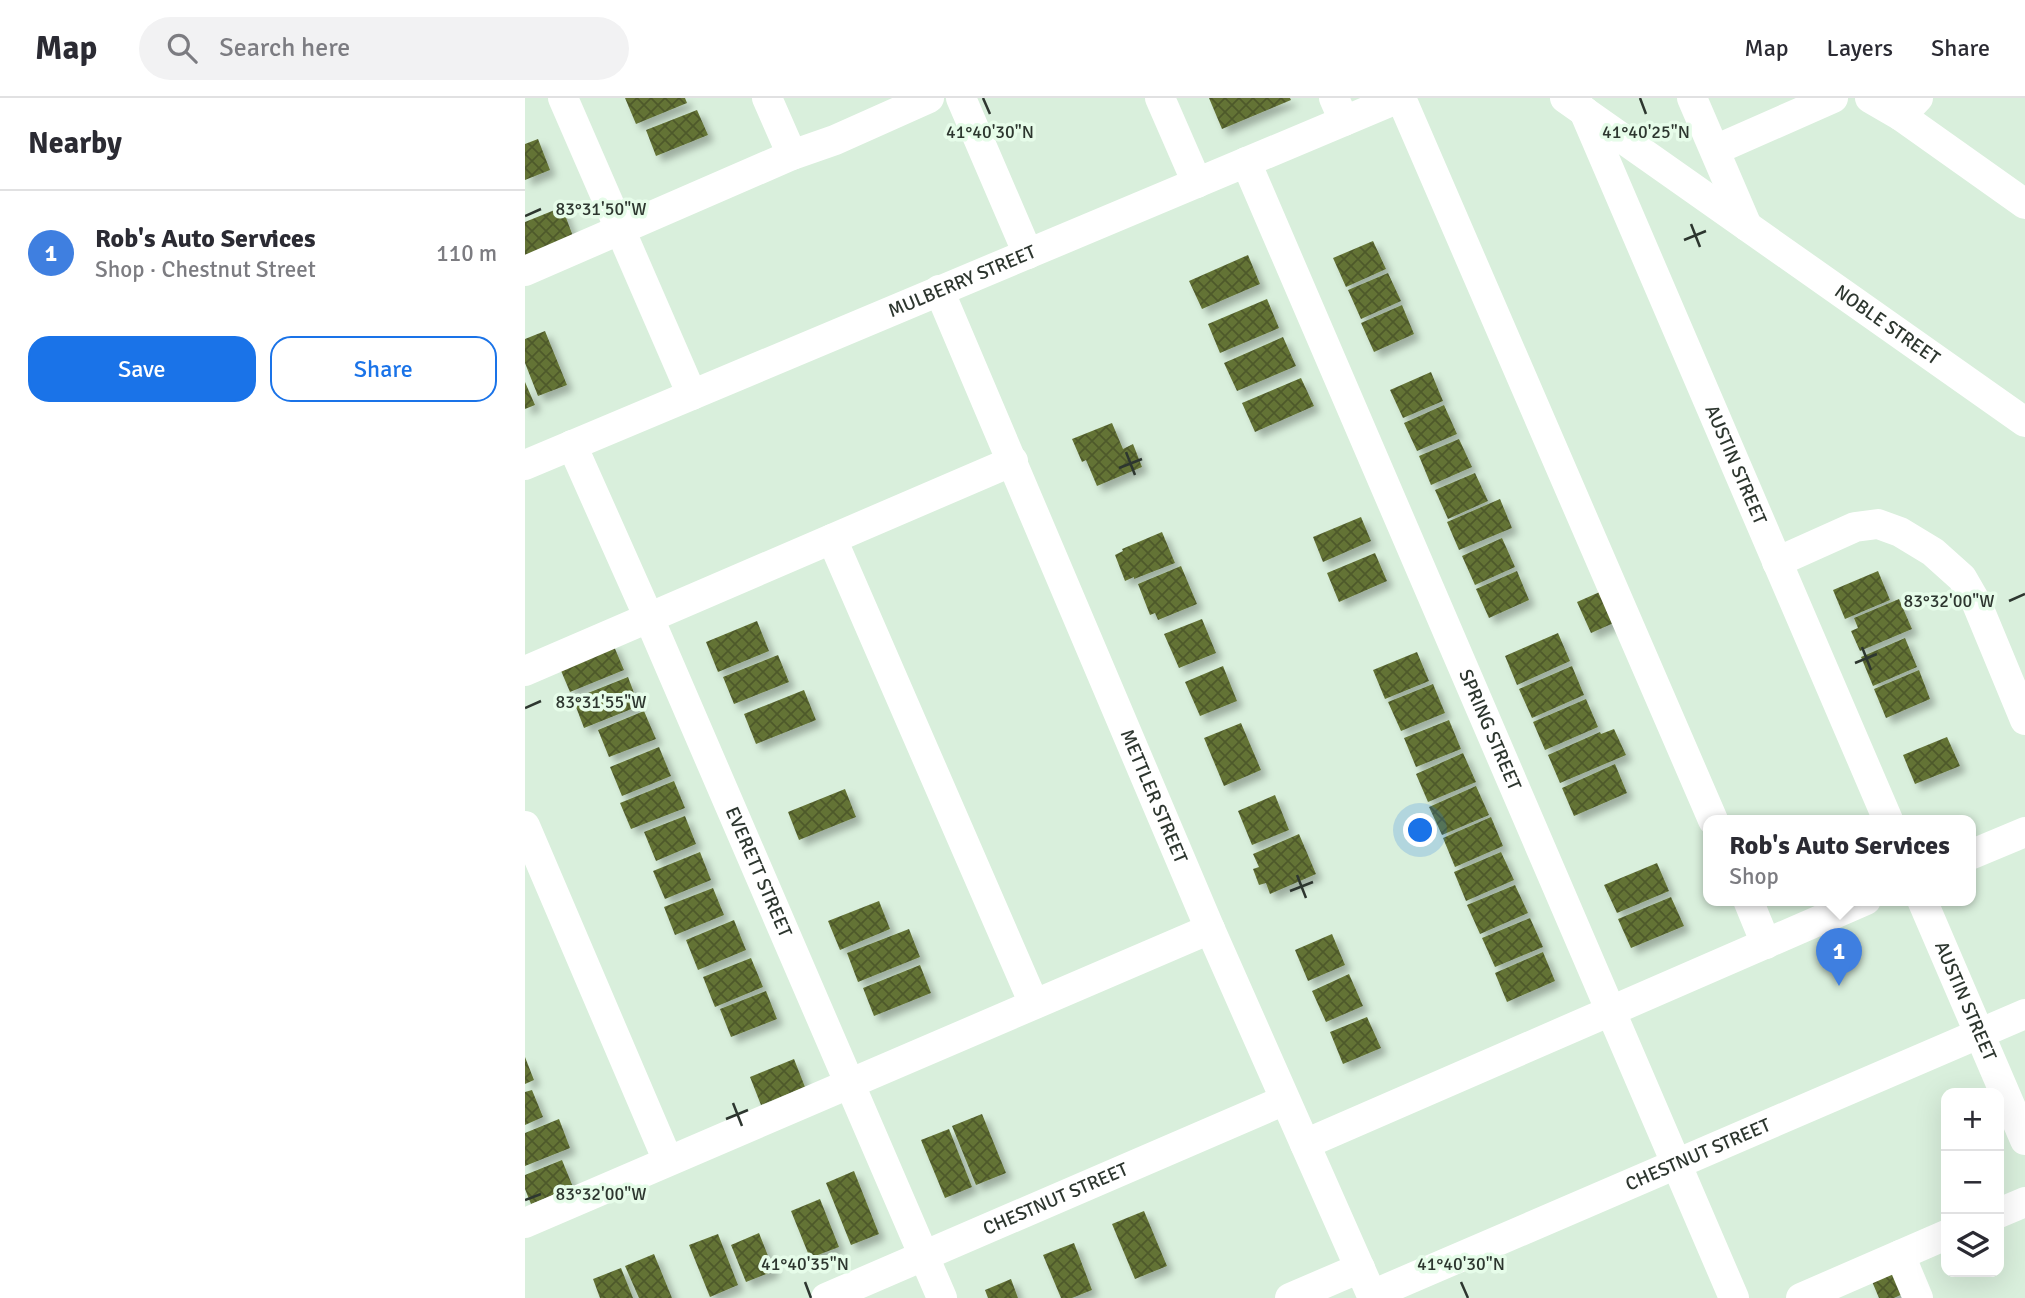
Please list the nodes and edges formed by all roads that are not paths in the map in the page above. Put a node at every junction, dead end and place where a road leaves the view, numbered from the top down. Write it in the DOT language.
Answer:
graph roads {
  1 [pos="563,98"];
  2 [pos="767,98"];
  3 [pos="929,98"];
  4 [pos="961,98"];
  5 [pos="1160,98"];
  6 [pos="1400,98"];
  7 [pos="1692,98"];
  8 [pos="1833,98"];
  9 [pos="1870,98"];
  10 [pos="1574,105"];
  11 [pos="1910,107"];
  12 [pos="1339,110"];
  13 [pos="1715,150"];
  14 [pos="792,155"];
  15 [pos="1246,162"];
  16 [pos="1197,183"];
  17 [pos="2025,204"];
  18 [pos="1748,228"];
  19 [pos="619,229"];
  20 [pos="1028,254"];
  21 [pos="525,271"];
  22 [pos="939,290"];
  23 [pos="691,394"];
  24 [pos="2025,422"];
  25 [pos="572,445"];
  26 [pos="1013,461"];
  27 [pos="525,465"];
  28 [pos="832,538"];
  29 [pos="1777,562"];
  30 [pos="649,618"];
  31 [pos="525,671"];
  32 [pos="2025,720"];
  33 [pos="1711,815"];
  34 [pos="1886,815"];
  35 [pos="525,826"];
  36 [pos="2025,832"];
  37 [pos="1976,852"];
  38 [pos="1750,906"];
  39 [pos="1852,906"];
  40 [pos="1925,906"];
  41 [pos="1210,929"];
  42 [pos="1766,944"];
  43 [pos="1034,1004"];
  44 [pos="1611,1011"];
  45 [pos="2025,1014"];
  46 [pos="1980,1034"];
  47 [pos="848,1083"];
  48 [pos="1285,1100"];
  49 [pos="2025,1140"];
  50 [pos="1305,1144"];
  51 [pos="668,1161"];
  52 [pos="1677,1164"];
  53 [pos="2025,1202"];
  54 [pos="2004,1211"];
  55 [pos="525,1223"];
  56 [pos="1941,1238"];
  57 [pos="1900,1255"];
  58 [pos="923,1256"];
  59 [pos="1360,1268"];
  60 [pos="1372,1297"];
  61 [pos="826,1298"];
  62 [pos="941,1298"];
  63 [pos="1290,1298"];
  64 [pos="1734,1298"];
  65 [pos="1801,1298"];
  66 [pos="1918,1298"];
  1 -- 19 [label="street"];
  2 -- 14 [label="street"];
  3 -- 14 [label="street"];
  4 -- 20 [label="street"];
  5 -- 16 [label="street"];
  6 -- 12 [label="street, MULBERRY STREET"];
  6 -- 33 [label="street"];
  7 -- 13 [label="street"];
  8 -- 13 [label="street"];
  9 -- 11 [label="street"];
  10 -- 18 [label="street, NOBLE STREET"];
  10 -- 29 [label="street, AUSTIN STREET"];
  11 -- 17 [label="street"];
  12 -- 15 [label="street, MULBERRY STREET"];
  13 -- 18 [label="street"];
  14 -- 19 [label="street"];
  15 -- 16 [label="street, MULBERRY STREET"];
  15 -- 44 [label="street, SPRING STREET"];
  16 -- 20 [label="street, MULBERRY STREET"];
  18 -- 24 [label="street, NOBLE STREET"];
  19 -- 21 [label="street"];
  19 -- 23 [label="street"];
  20 -- 22 [label="street, MULBERRY STREET"];
  22 -- 23 [label="street, MULBERRY STREET"];
  22 -- 26 [label="street, METTLER STREET"];
  23 -- 25 [label="street, MULBERRY STREET"];
  25 -- 27 [label="street, MULBERRY STREET"];
  25 -- 30 [label="street, EVERETT STREET"];
  26 -- 28 [label="street"];
  26 -- 41 [label="street, METTLER STREET"];
  28 -- 30 [label="street"];
  28 -- 43 [label="street"];
  29 -- 32 [label="street"];
  29 -- 34 [label="street, AUSTIN STREET"];
  30 -- 31 [label="street"];
  30 -- 47 [label="street, EVERETT STREET"];
  35 -- 51 [label="street"];
  36 -- 37 [label="street"];
  38 -- 42 [label="street"];
  39 -- 42 [label="street"];
  40 -- 46 [label="street, AUSTIN STREET"];
  41 -- 43 [label="street"];
  41 -- 48 [label="street, METTLER STREET"];
  42 -- 44 [label="street"];
  43 -- 47 [label="street"];
  44 -- 50 [label="street"];
  44 -- 52 [label="street, SPRING STREET"];
  45 -- 46 [label="street, CHESTNUT STREET"];
  46 -- 49 [label="street, AUSTIN STREET"];
  46 -- 52 [label="street, CHESTNUT STREET"];
  47 -- 51 [label="street"];
  47 -- 58 [label="street, EVERETT STREET"];
  48 -- 50 [label="street, METTLER STREET"];
  48 -- 58 [label="street, CHESTNUT STREET"];
  50 -- 59 [label="street, METTLER STREET"];
  51 -- 55 [label="street"];
  52 -- 60 [label="street, CHESTNUT STREET"];
  52 -- 64 [label="street, SPRING STREET"];
  53 -- 54 [label="street"];
  56 -- 57 [label="street"];
  57 -- 65 [label="street"];
  57 -- 66 [label="street"];
  58 -- 61 [label="street, CHESTNUT STREET"];
  58 -- 62 [label="street, EVERETT STREET"];
  59 -- 60 [label="street, METTLER STREET"];
  59 -- 63 [label="street"];
}
